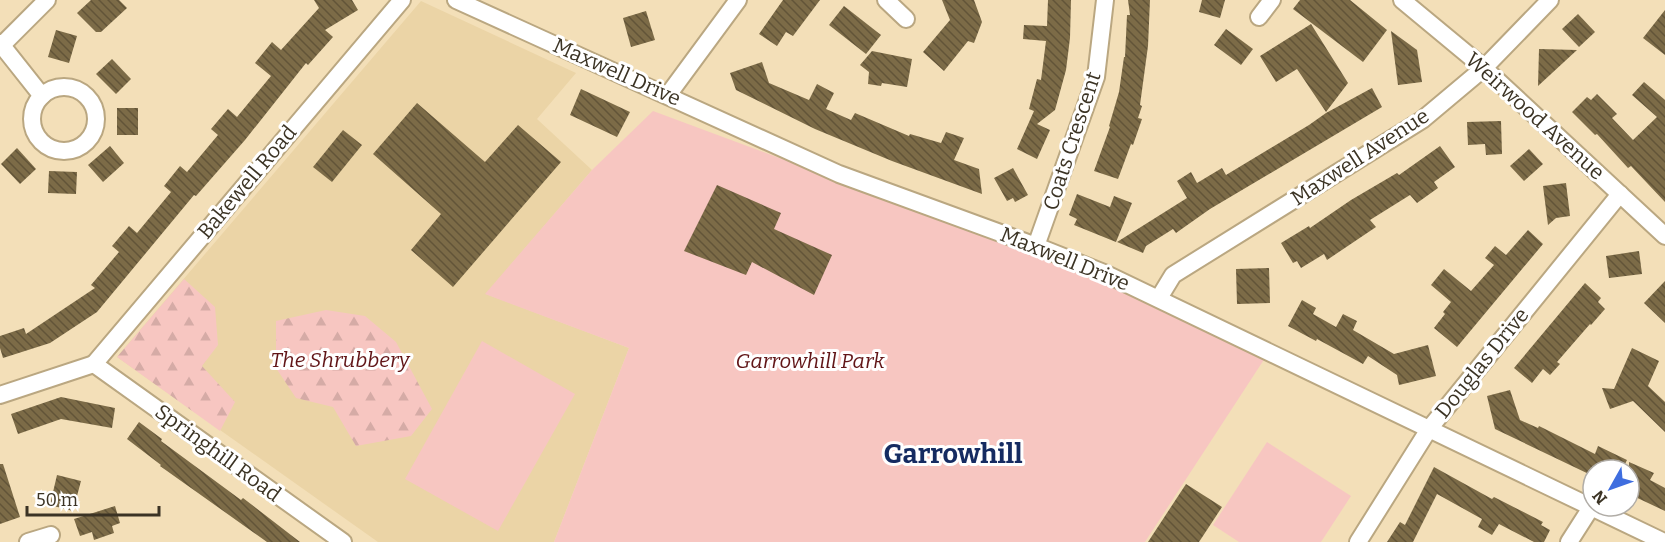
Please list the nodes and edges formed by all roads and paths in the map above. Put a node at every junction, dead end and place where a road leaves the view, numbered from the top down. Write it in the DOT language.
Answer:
graph roads {
  1 [pos="47,0"];
  2 [pos="402,0"];
  3 [pos="456,0"];
  4 [pos="738,0"];
  5 [pos="886,0"];
  6 [pos="1105,0"];
  7 [pos="1272,0"];
  8 [pos="1402,0"];
  9 [pos="1550,0"];
  10 [pos="1259,17"];
  11 [pos="906,19"];
  12 [pos="0,45"];
  13 [pos="1484,68"];
  14 [pos="668,95"];
  15 [pos="42,96"];
  16 [pos="1620,194"];
  17 [pos="1665,237"];
  18 [pos="1036,246"];
  19 [pos="1159,298"];
  20 [pos="94,364"];
  21 [pos="0,395"];
  22 [pos="1429,429"];
  23 [pos="1581,501"];
  24 [pos="1584,518"];
  25 [pos="1616,518"];
  26 [pos="51,535"];
  27 [pos="28,542"];
  28 [pos="343,542"];
  29 [pos="1358,542"];
  30 [pos="1569,542"];
  31 [pos="1664,542"];
  1 -- 12 [label="street"];
  2 -- 20 [label="street, Bakewell Road"];
  3 -- 14 [label="street, Maxwell Drive"];
  4 -- 14 [label="street"];
  5 -- 11 [label="street"];
  6 -- 18 [label="street, Coats Crescent"];
  7 -- 10 [label="street"];
  8 -- 13 [label="street, Weirwood Avenue"];
  9 -- 13 [label="street, Maxwell Avenue"];
  12 -- 15 [label="street"];
  13 -- 16 [label="street, Weirwood Avenue"];
  13 -- 19 [label="street, Maxwell Avenue"];
  14 -- 18 [label="street, Maxwell Drive"];
  16 -- 17 [label="street, Weirwood Avenue"];
  16 -- 22 [label="street, Douglas Drive"];
  18 -- 19 [label="street, Maxwell Drive"];
  19 -- 22 [label="street, Maxwell Drive"];
  20 -- 21 [label="street"];
  20 -- 28 [label="street, Springhill Road"];
  22 -- 23 [label="street, Maxwell Drive"];
  22 -- 29 [label="street, Douglas Drive"];
  24 -- 30 [label="street"];
  25 -- 31 [label="street, Maxwell Drive"];
  26 -- 27 [label="street"];
}
